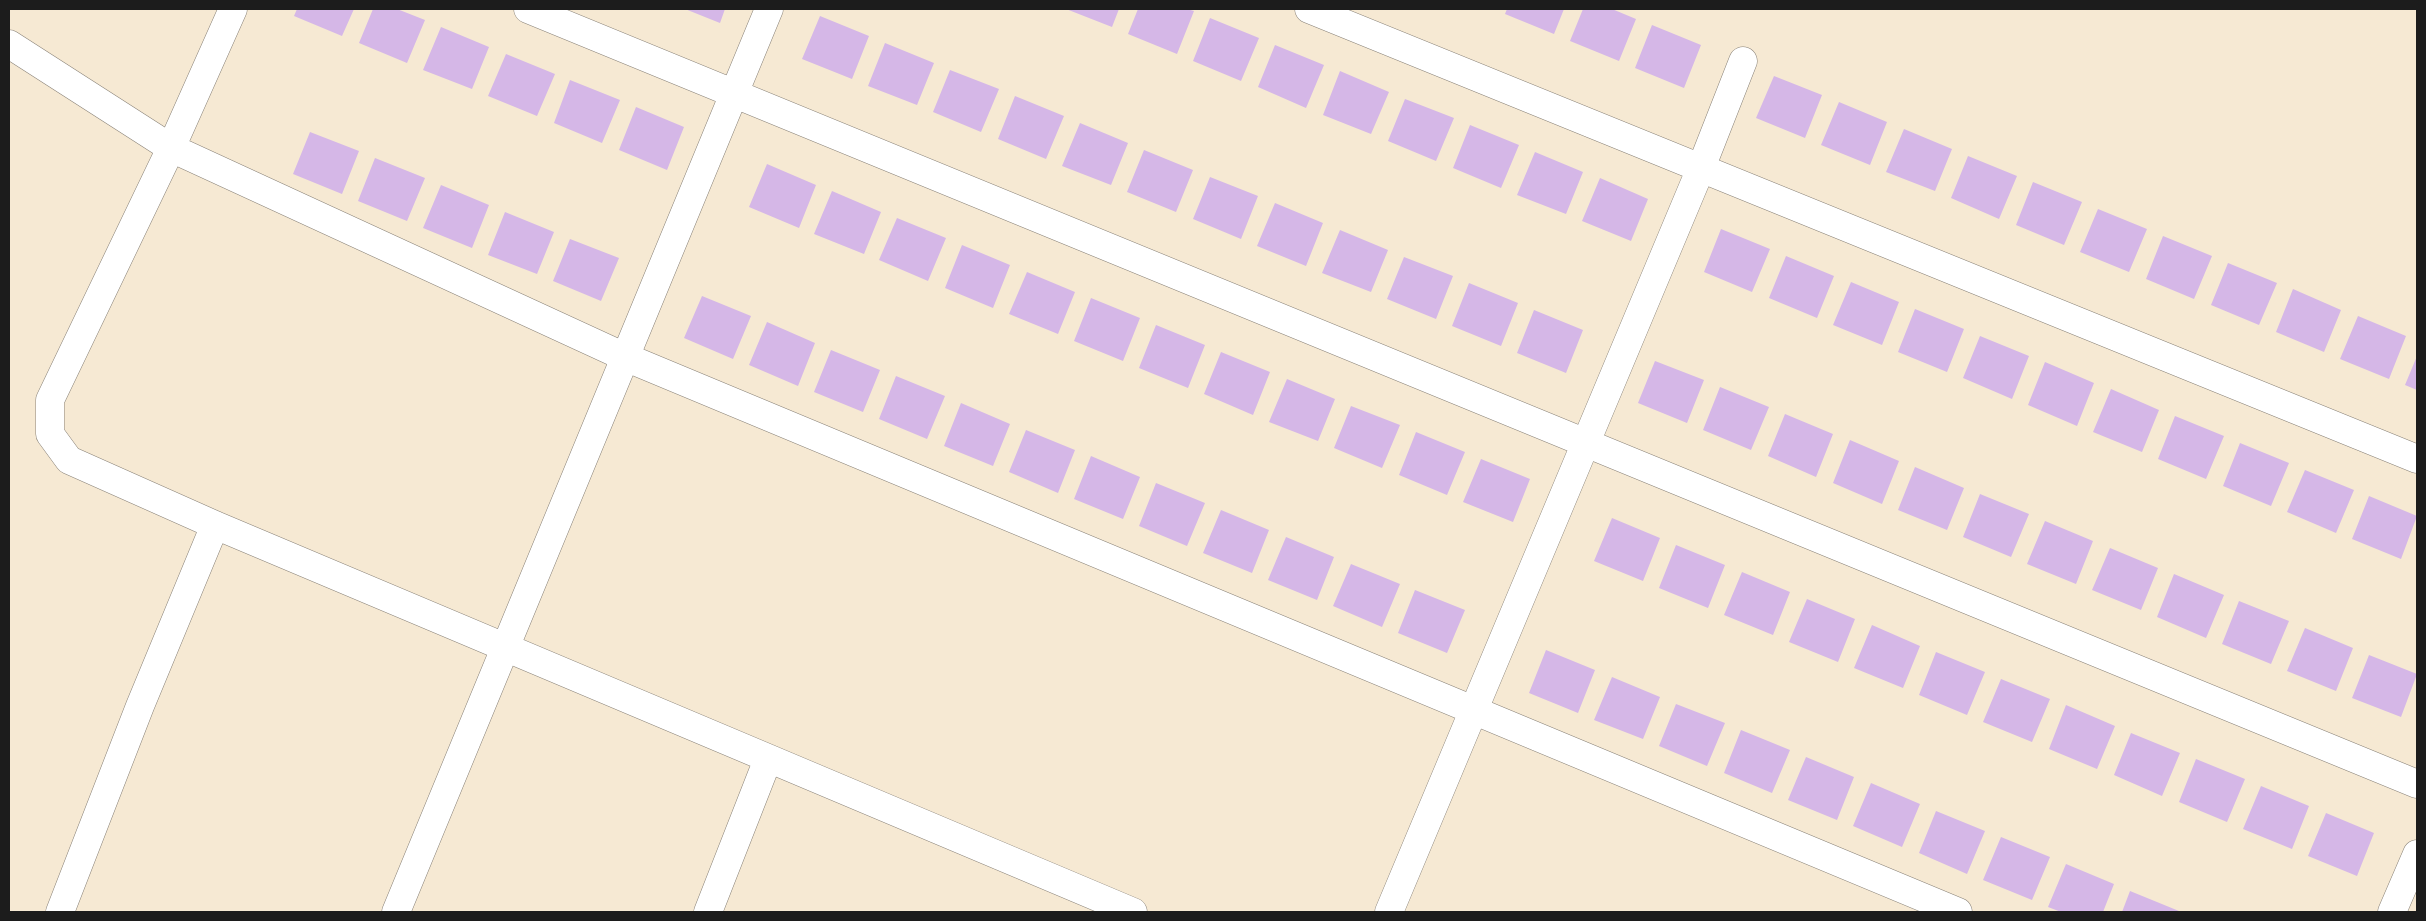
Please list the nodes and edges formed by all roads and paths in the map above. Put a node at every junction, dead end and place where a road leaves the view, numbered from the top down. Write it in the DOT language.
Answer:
graph roads {
  1 [pos="233,9"];
  2 [pos="528,9"];
  3 [pos="769,9"];
  4 [pos="1309,9"];
  5 [pos="9,44"];
  6 [pos="1743,61"];
  7 [pos="734,93"];
  8 [pos="171,148"];
  9 [pos="1701,168"];
  10 [pos="625,357"];
  11 [pos="1586,443"];
  12 [pos="2417,460"];
  13 [pos="215,525"];
  14 [pos="506,647"];
  15 [pos="1473,711"];
  16 [pos="768,759"];
  17 [pos="2417,784"];
  18 [pos="2417,854"];
  19 [pos="60,912"];
  20 [pos="396,912"];
  21 [pos="708,912"];
  22 [pos="1134,912"];
  23 [pos="1389,912"];
  24 [pos="1958,912"];
  25 [pos="2392,912"];
  1 -- 8 [label="street"];
  2 -- 7 [label="street"];
  3 -- 7 [label="street"];
  4 -- 9 [label="street"];
  5 -- 8 [label="street"];
  6 -- 9 [label="street"];
  7 -- 10 [label="street"];
  7 -- 11 [label="street"];
  8 -- 10 [label="street"];
  8 -- 13 [label="street"];
  9 -- 11 [label="street"];
  9 -- 12 [label="street"];
  10 -- 14 [label="street"];
  10 -- 15 [label="street"];
  11 -- 15 [label="street"];
  11 -- 17 [label="street"];
  13 -- 14 [label="street"];
  13 -- 19 [label="street"];
  14 -- 16 [label="street"];
  14 -- 20 [label="street"];
  15 -- 23 [label="street"];
  15 -- 24 [label="street"];
  16 -- 21 [label="street"];
  16 -- 22 [label="street"];
  18 -- 25 [label="street"];
}
